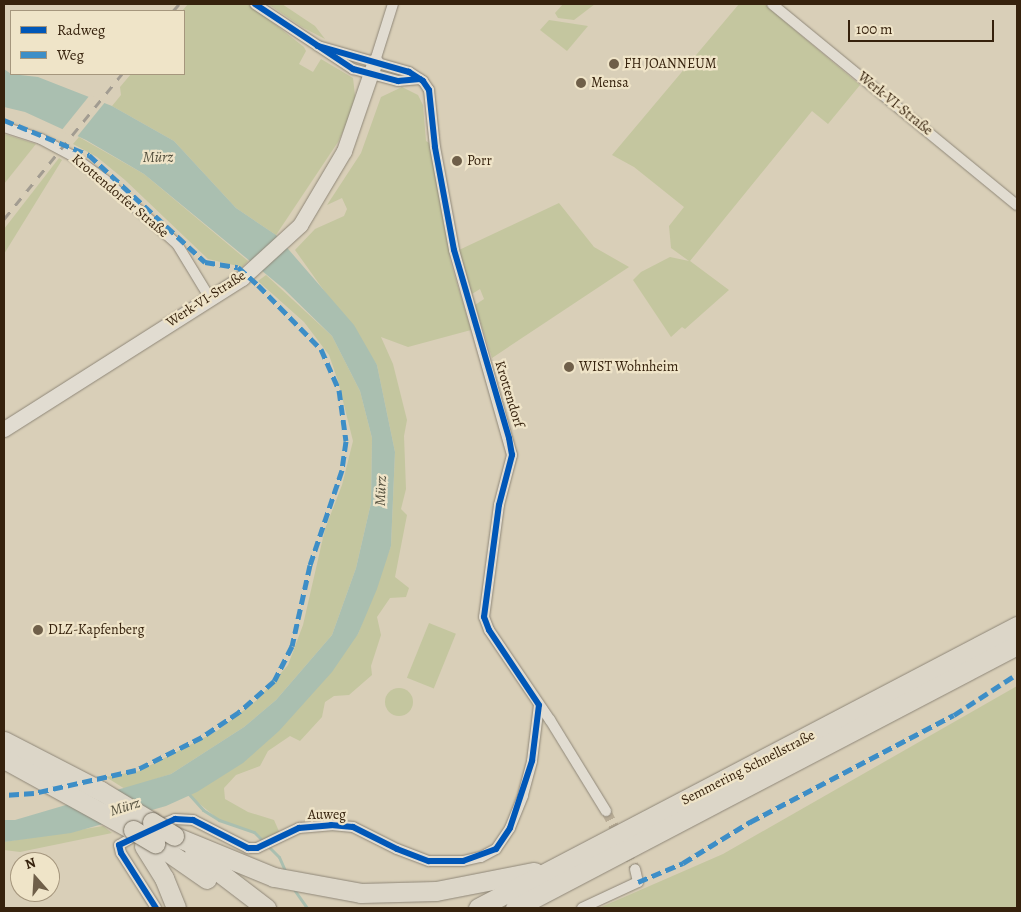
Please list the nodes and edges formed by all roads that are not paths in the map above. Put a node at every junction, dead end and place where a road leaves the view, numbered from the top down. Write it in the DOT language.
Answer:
graph roads {
  1 [pos="254,4"];
  2 [pos="393,4"];
  3 [pos="772,4"];
  4 [pos="318,46"];
  5 [pos="375,60"];
  6 [pos="371,76"];
  7 [pos="421,80"];
  8 [pos="4,127"];
  9 [pos="1017,205"];
  10 [pos="210,298"];
  11 [pos="4,429"];
  12 [pos="1017,626"];
  13 [pos="1017,645"];
  14 [pos="539,705"];
  15 [pos="4,741"];
  16 [pos="4,759"];
  17 [pos="606,811"];
  18 [pos="174,836"];
  19 [pos="149,844"];
  20 [pos="635,869"];
  21 [pos="552,870"];
  22 [pos="156,908"];
  23 [pos="176,908"];
  24 [pos="246,908"];
  25 [pos="266,908"];
  26 [pos="478,908"];
  27 [pos="515,908"];
  28 [pos="582,908"];
  1 -- 4 [label="street"];
  2 -- 5 [label="street, Werk-VI-Straße"];
  3 -- 9 [label="street, Werk-VI-Straße"];
  4 -- 5 [label="street"];
  4 -- 6 [label="street"];
  5 -- 6 [label="main road, Werk-VI-Straße"];
  5 -- 7 [label="street"];
  6 -- 7 [label="street"];
  6 -- 10 [label="main road, Werk-VI-Straße"];
  7 -- 14 [label="street, Krottendorf"];
  8 -- 10 [label="street, Krottendorfer Straße"];
  10 -- 11 [label="main road, Werk-VI-Straße"];
  12 -- 21 [label="highway, Semmering Schnellstraße"];
  13 -- 27 [label="highway, Semmering Schnellstraße"];
  14 -- 17 [label="street, Krottendorf"];
  14 -- 22 [label="street, Auweg"];
  15 -- 18 [label="highway, bridge"];
  16 -- 19 [label="highway"];
  18 -- 21 [label="highway"];
  18 -- 25 [label="highway"];
  19 -- 23 [label="highway"];
  19 -- 24 [label="highway"];
  20 -- 28 [label="street"];
  21 -- 26 [label="highway, Semmering Schnellstraße"];
}
